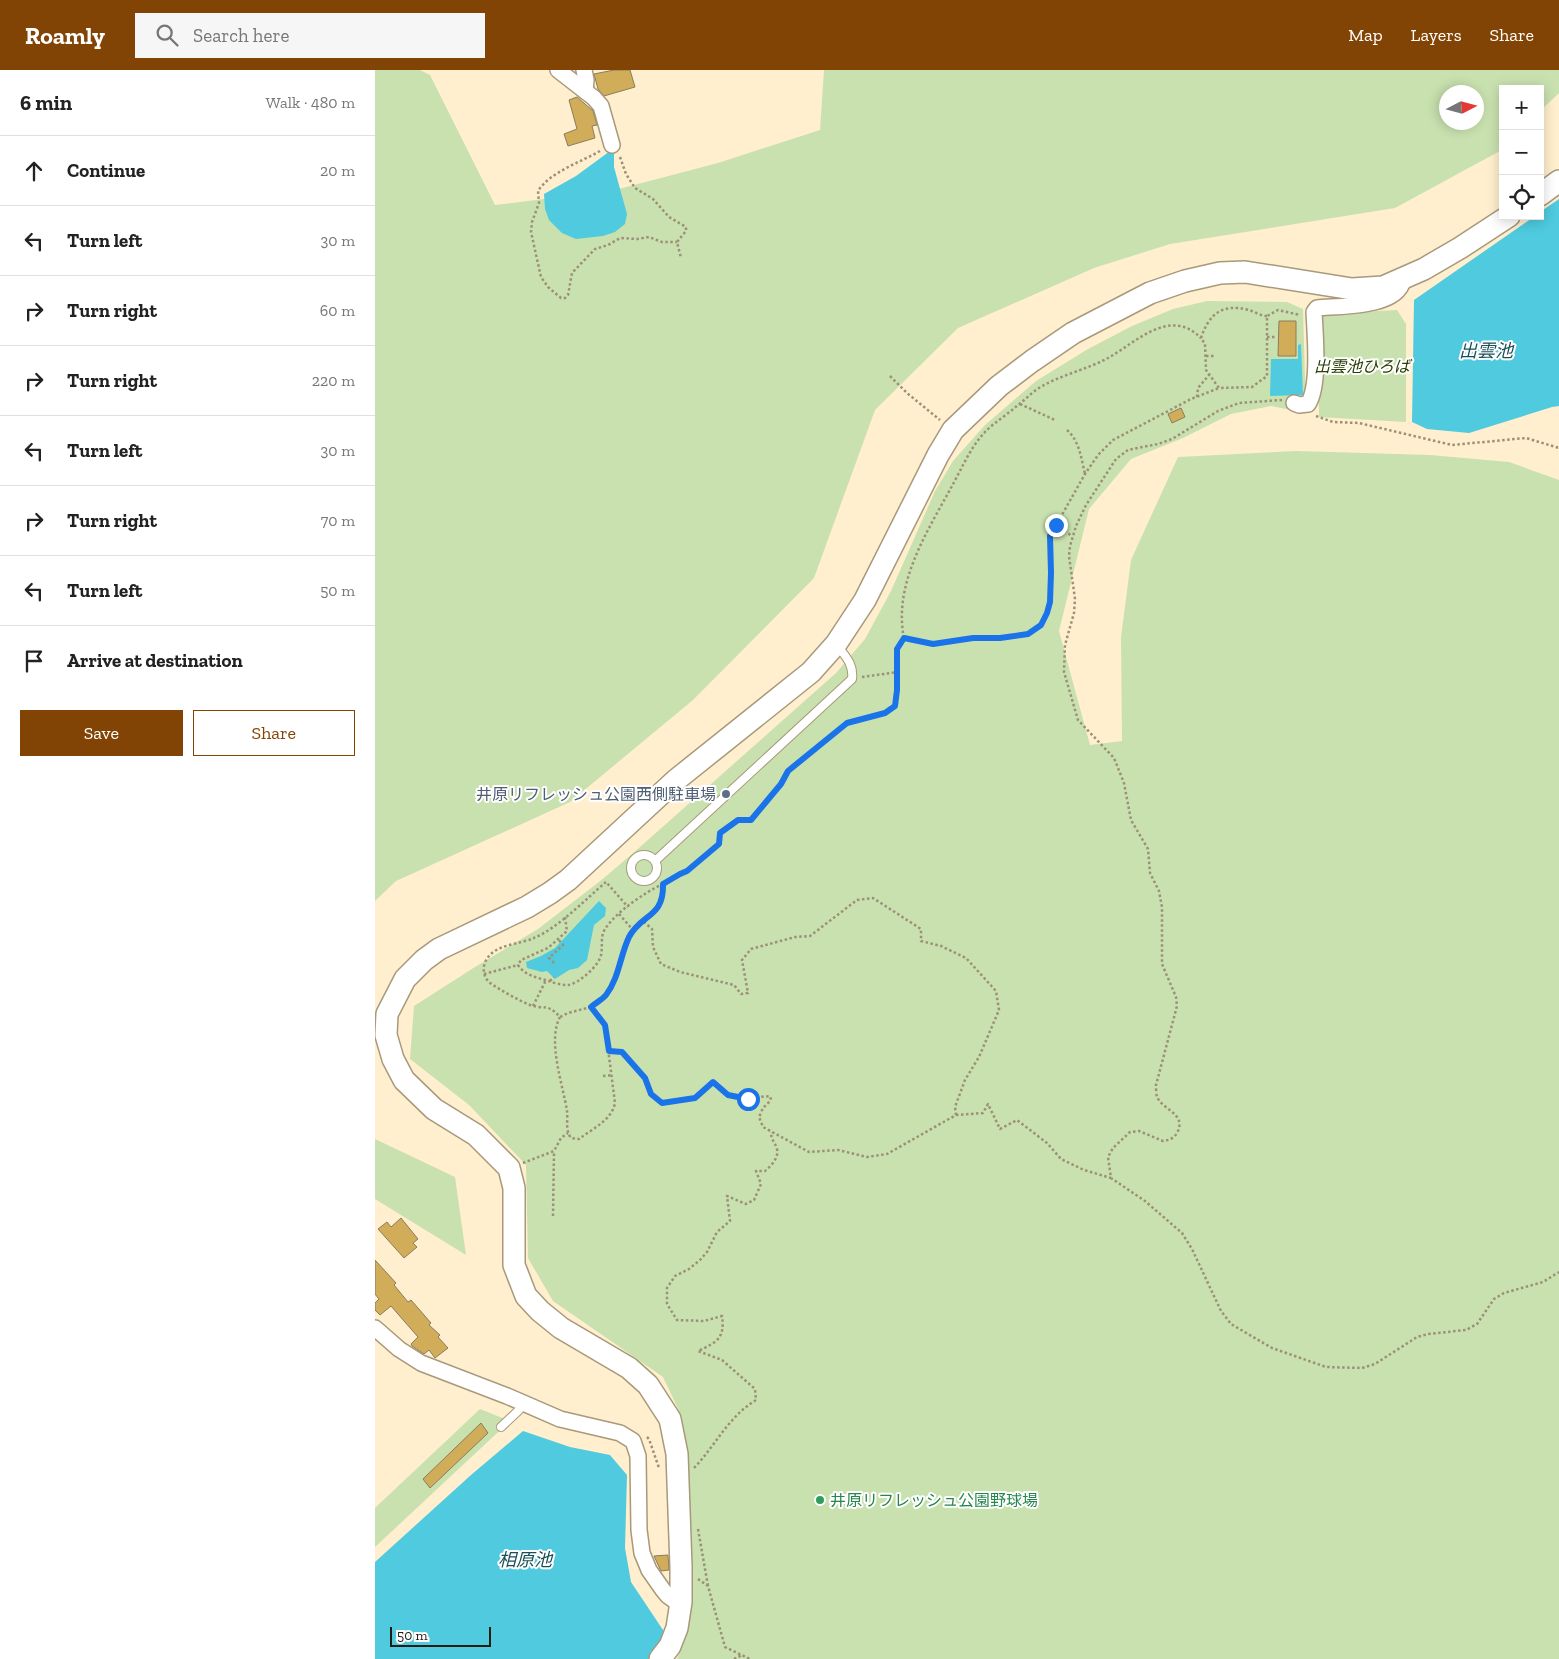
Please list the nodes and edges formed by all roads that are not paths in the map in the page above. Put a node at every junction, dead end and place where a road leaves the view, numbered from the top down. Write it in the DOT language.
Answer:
graph roads {
  1 [pos="558,70"];
  2 [pos="584,70"];
  3 [pos="585,91"];
  4 [pos="612,145"];
  5 [pos="1559,181"];
  6 [pos="1544,192"];
  7 [pos="1503,220"];
  8 [pos="1404,278"];
  9 [pos="1301,403"];
  10 [pos="836,644"];
  11 [pos="655,861"];
  12 [pos="375,1328"];
  13 [pos="519,1410"];
  14 [pos="501,1427"];
  15 [pos="681,1602"];
  16 [pos="660,1659"];
  1 -- 3 [label="street"];
  2 -- 3 [label="street"];
  3 -- 4 [label="street"];
  5 -- 6 [label="street"];
  7 -- 8 [label="street"];
  8 -- 9 [label="street"];
  8 -- 10 [label="street"];
  10 -- 11 [label="lane"];
  10 -- 15 [label="street"];
  12 -- 15 [label="street"];
  13 -- 14 [label="lane"];
  15 -- 16 [label="street"];
}
